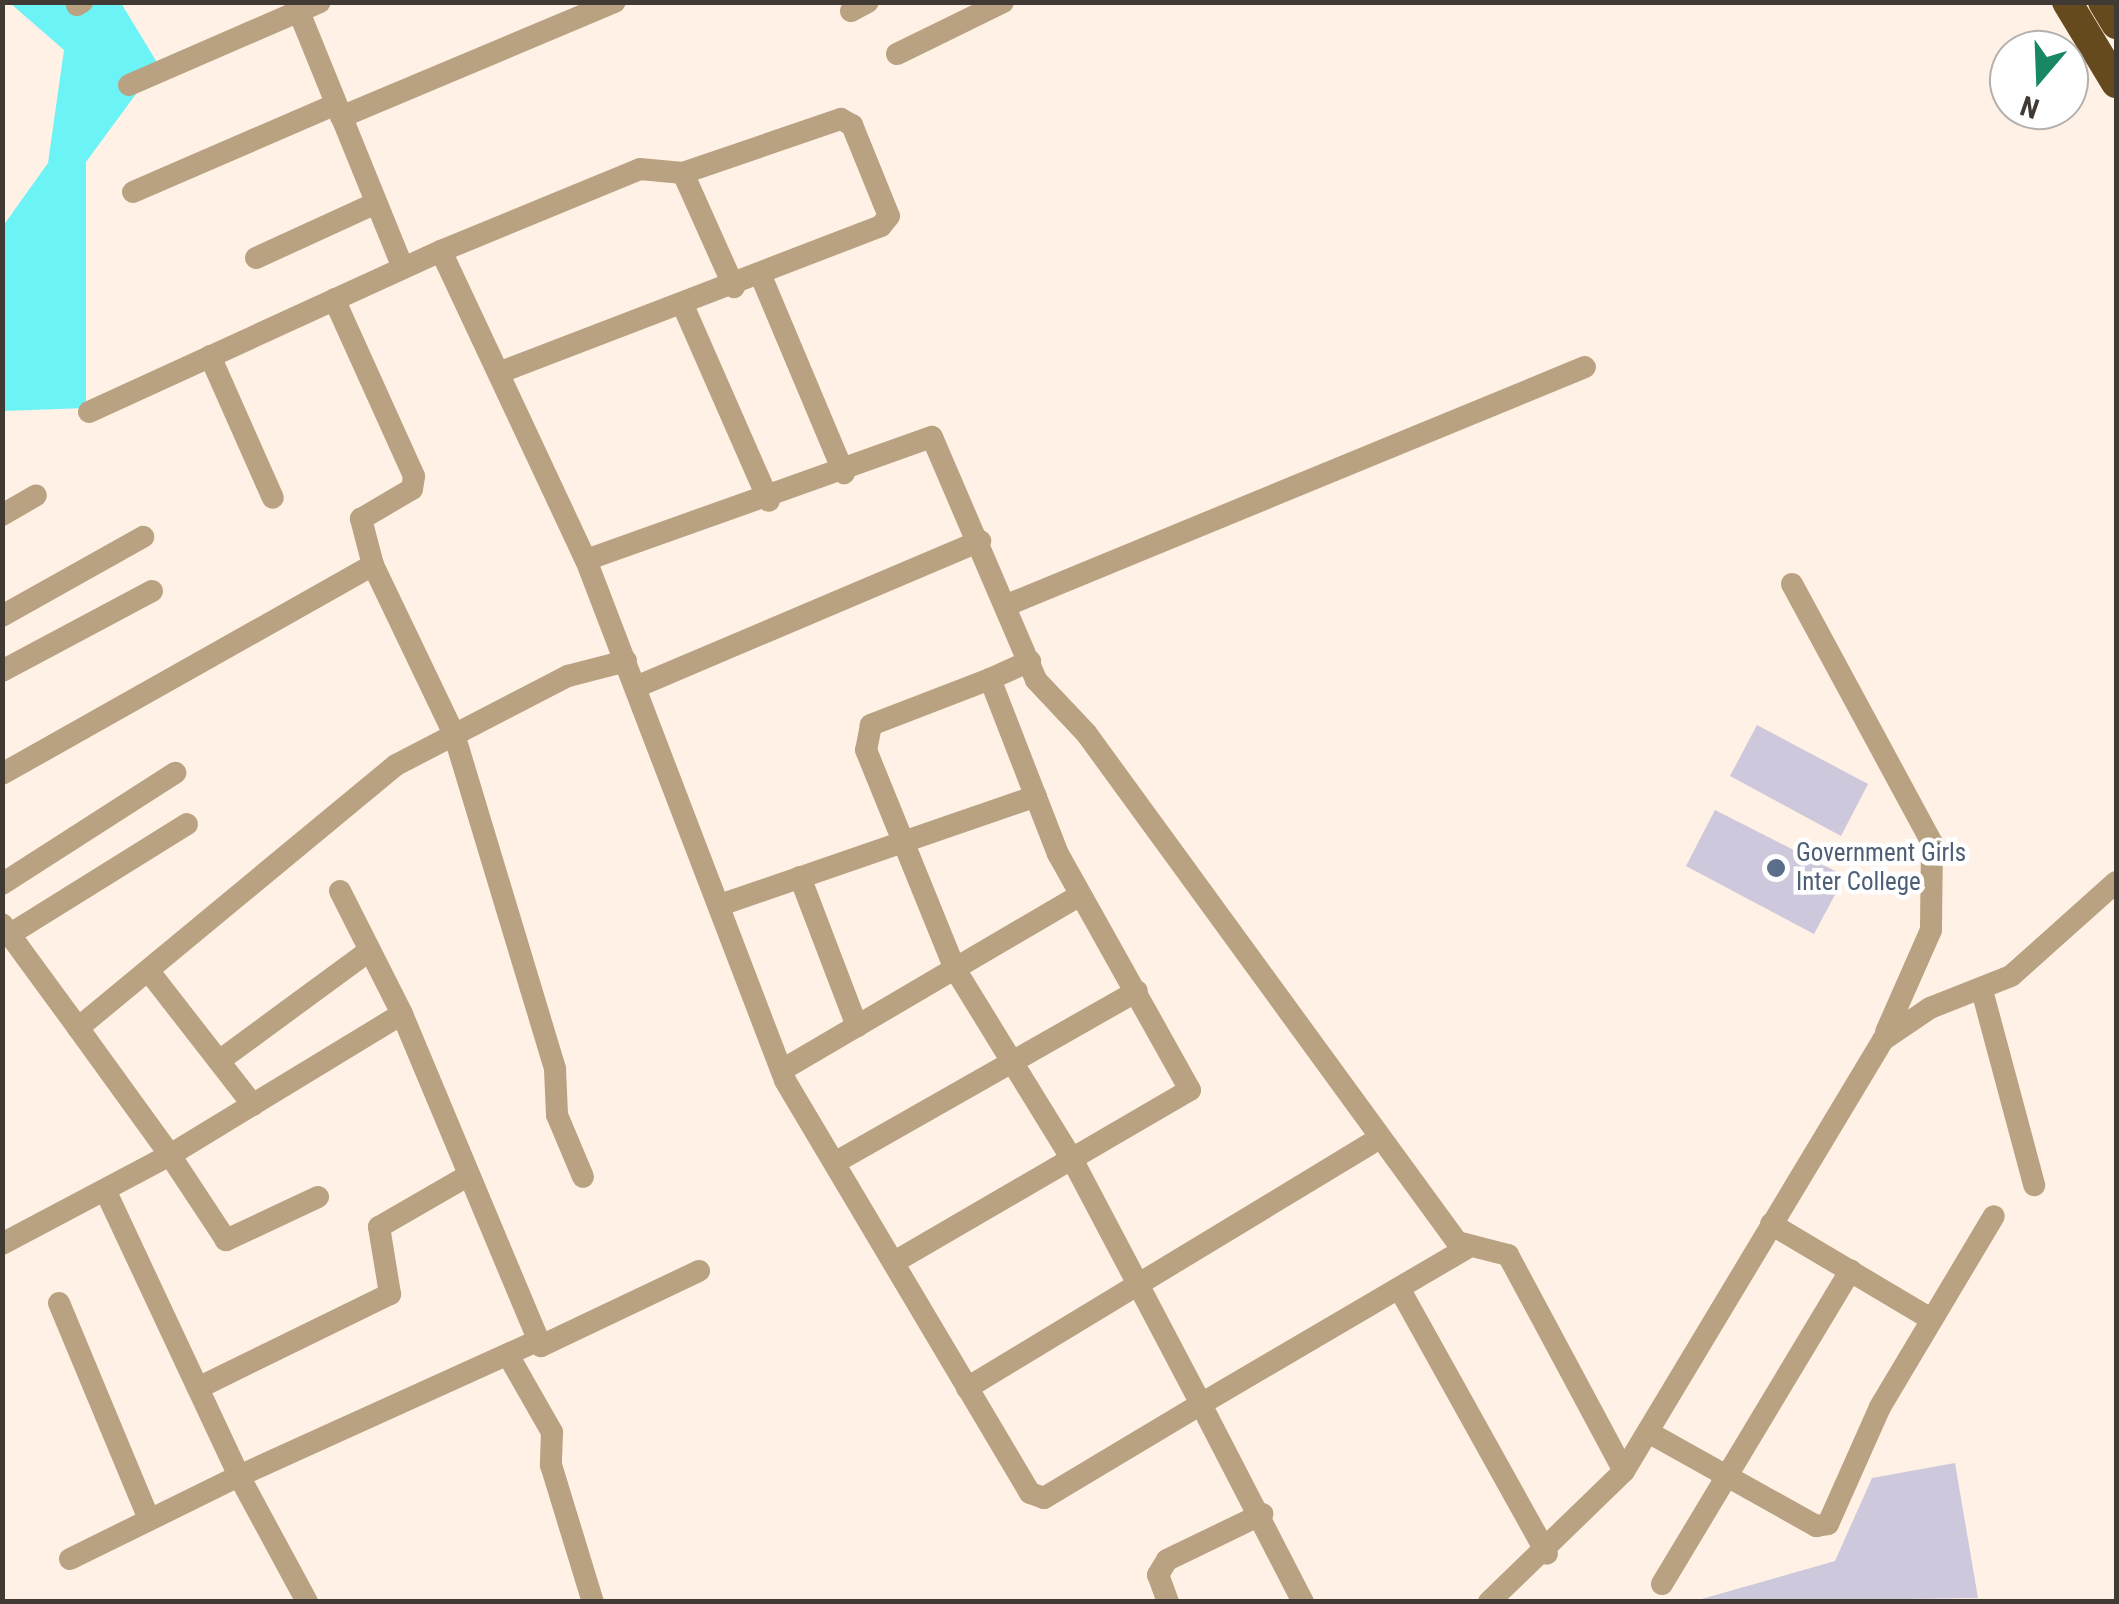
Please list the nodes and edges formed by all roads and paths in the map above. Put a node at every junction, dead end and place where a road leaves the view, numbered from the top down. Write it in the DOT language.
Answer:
graph roads {
  1 [pos="615,2"];
  2 [pos="1002,2"];
  3 [pos="2067,2"];
  4 [pos="2103,2"];
  5 [pos="304,5"];
  6 [pos="2116,24"];
  7 [pos="897,54"];
  8 [pos="2116,83"];
  9 [pos="129,85"];
  10 [pos="339,110"];
  11 [pos="683,173"];
  12 [pos="133,192"];
  13 [pos="376,202"];
  14 [pos="440,251"];
  15 [pos="256,258"];
  16 [pos="403,268"];
  17 [pos="761,276"];
  18 [pos="734,287"];
  19 [pos="334,299"];
  20 [pos="682,303"];
  21 [pos="210,356"];
  22 [pos="1585,367"];
  23 [pos="500,372"];
  24 [pos="89,412"];
  25 [pos="844,473"];
  26 [pos="36,495"];
  27 [pos="273,498"];
  28 [pos="768,501"];
  29 [pos="2,515"];
  30 [pos="143,538"];
  31 [pos="980,541"];
  32 [pos="586,560"];
  33 [pos="373,565"];
  34 [pos="1792,584"];
  35 [pos="152,591"];
  36 [pos="1007,605"];
  37 [pos="2,616"];
  38 [pos="626,661"];
  39 [pos="1030,661"];
  40 [pos="2,671"];
  41 [pos="990,679"];
  42 [pos="636,687"];
  43 [pos="454,734"];
  44 [pos="175,773"];
  45 [pos="2,774"];
  46 [pos="1036,796"];
  47 [pos="187,824"];
  48 [pos="902,840"];
  49 [pos="800,876"];
  50 [pos="2116,882"];
  51 [pos="2,884"];
  52 [pos="340,890"];
  53 [pos="1079,896"];
  54 [pos="720,905"];
  55 [pos="7,928"];
  56 [pos="370,950"];
  57 [pos="955,968"];
  58 [pos="152,974"];
  59 [pos="1136,990"];
  60 [pos="1983,994"];
  61 [pos="402,1014"];
  62 [pos="857,1026"];
  63 [pos="78,1028"];
  64 [pos="1883,1040"];
  65 [pos="1012,1060"];
  66 [pos="219,1061"];
  67 [pos="782,1070"];
  68 [pos="254,1105"];
  69 [pos="1370,1144"];
  70 [pos="170,1155"];
  71 [pos="1073,1161"];
  72 [pos="836,1162"];
  73 [pos="469,1175"];
  74 [pos="583,1177"];
  75 [pos="2034,1186"];
  76 [pos="106,1192"];
  77 [pos="318,1197"];
  78 [pos="1994,1216"];
  79 [pos="1770,1224"];
  80 [pos="2,1244"];
  81 [pos="1465,1249"];
  82 [pos="896,1261"];
  83 [pos="1851,1270"];
  84 [pos="700,1271"];
  85 [pos="1136,1280"];
  86 [pos="1399,1288"];
  87 [pos="59,1303"];
  88 [pos="1929,1318"];
  89 [pos="537,1341"];
  90 [pos="508,1355"];
  91 [pos="198,1388"];
  92 [pos="966,1388"];
  93 [pos="1201,1404"];
  94 [pos="1648,1432"];
  95 [pos="1624,1471"];
  96 [pos="1725,1475"];
  97 [pos="239,1476"];
  98 [pos="1262,1514"];
  99 [pos="148,1519"];
  100 [pos="1547,1554"];
  101 [pos="70,1560"];
  102 [pos="1662,1584"];
  103 [pos="307,1602"];
  104 [pos="593,1602"];
  105 [pos="1168,1602"];
  106 [pos="1303,1602"];
  107 [pos="1490,1602"];
  1 -- 10 [label="street"];
  2 -- 7 [label="street"];
  3 -- 8 [label="highway"];
  4 -- 6 [label="highway"];
  5 -- 9 [label="street"];
  5 -- 10 [label="street"];
  10 -- 12 [label="street"];
  10 -- 13 [label="street"];
  11 -- 14 [label="street"];
  11 -- 17 [label="street"];
  11 -- 18 [label="street"];
  13 -- 15 [label="street"];
  13 -- 16 [label="street"];
  14 -- 16 [label="street"];
  14 -- 23 [label="street"];
  16 -- 19 [label="street"];
  17 -- 18 [label="street"];
  17 -- 25 [label="street"];
  18 -- 20 [label="street"];
  19 -- 21 [label="street"];
  19 -- 33 [label="street"];
  20 -- 23 [label="street"];
  20 -- 28 [label="street"];
  21 -- 24 [label="street"];
  21 -- 27 [label="street"];
  22 -- 36 [label="street"];
  23 -- 32 [label="street"];
  25 -- 28 [label="street"];
  25 -- 31 [label="street"];
  26 -- 29 [label="street"];
  28 -- 32 [label="street"];
  30 -- 37 [label="street"];
  31 -- 36 [label="street"];
  31 -- 42 [label="street"];
  32 -- 38 [label="street"];
  33 -- 43 [label="street"];
  33 -- 45 [label="street"];
  34 -- 64 [label="street"];
  35 -- 40 [label="street"];
  36 -- 39 [label="street"];
  38 -- 42 [label="street"];
  38 -- 43 [label="street"];
  39 -- 41 [label="street"];
  39 -- 81 [label="street"];
  41 -- 46 [label="street"];
  41 -- 48 [label="street"];
  42 -- 54 [label="street"];
  43 -- 58 [label="street"];
  43 -- 74 [label="street"];
  44 -- 51 [label="street"];
  46 -- 48 [label="street"];
  46 -- 53 [label="street"];
  47 -- 55 [label="street"];
  48 -- 49 [label="street"];
  48 -- 57 [label="street"];
  49 -- 54 [label="street"];
  49 -- 62 [label="street"];
  50 -- 60 [label="street"];
  52 -- 56 [label="street"];
  53 -- 57 [label="street"];
  53 -- 59 [label="street"];
  54 -- 67 [label="street"];
  55 -- 63 [label="street"];
  56 -- 61 [label="street"];
  56 -- 66 [label="street"];
  57 -- 62 [label="street"];
  57 -- 65 [label="street"];
  58 -- 63 [label="street"];
  58 -- 66 [label="street"];
  59 -- 65 [label="street"];
  59 -- 71 [label="street"];
  60 -- 64 [label="street"];
  60 -- 75 [label="street"];
  61 -- 68 [label="street"];
  61 -- 73 [label="street"];
  62 -- 67 [label="street"];
  63 -- 70 [label="street"];
  64 -- 79 [label="street"];
  65 -- 71 [label="street"];
  65 -- 72 [label="street"];
  66 -- 68 [label="street"];
  67 -- 72 [label="street"];
  68 -- 70 [label="street"];
  69 -- 85 [label="street"];
  70 -- 76 [label="street"];
  70 -- 77 [label="street"];
  71 -- 82 [label="street"];
  71 -- 85 [label="street"];
  72 -- 82 [label="street"];
  73 -- 89 [label="street"];
  73 -- 91 [label="street"];
  76 -- 80 [label="street"];
  76 -- 91 [label="street"];
  78 -- 88 [label="street"];
  79 -- 83 [label="street"];
  79 -- 94 [label="street"];
  81 -- 86 [label="street"];
  81 -- 95 [label="street"];
  82 -- 92 [label="street"];
  83 -- 88 [label="street"];
  83 -- 96 [label="street"];
  84 -- 89 [label="street"];
  85 -- 92 [label="street"];
  85 -- 93 [label="street"];
  86 -- 93 [label="street"];
  86 -- 100 [label="street"];
  87 -- 99 [label="street"];
  88 -- 96 [label="street"];
  89 -- 90 [label="street"];
  90 -- 97 [label="street"];
  90 -- 104 [label="street"];
  91 -- 97 [label="street"];
  92 -- 93 [label="street"];
  93 -- 98 [label="street"];
  94 -- 95 [label="street"];
  94 -- 96 [label="street"];
  95 -- 100 [label="street"];
  96 -- 102 [label="street"];
  97 -- 99 [label="street"];
  97 -- 103 [label="street"];
  98 -- 105 [label="street"];
  98 -- 106 [label="street"];
  99 -- 101 [label="street"];
  100 -- 107 [label="street"];
}
